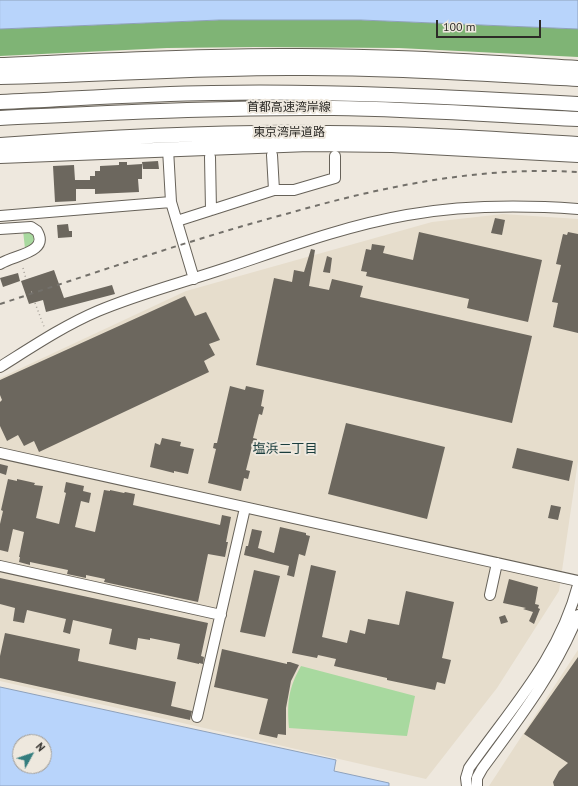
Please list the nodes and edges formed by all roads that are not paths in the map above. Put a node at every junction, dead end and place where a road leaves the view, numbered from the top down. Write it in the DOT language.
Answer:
graph roads {
  1 [pos="0,65"];
  2 [pos="578,68"];
  3 [pos="0,76"];
  4 [pos="578,79"];
  5 [pos="0,102"];
  6 [pos="578,104"];
  7 [pos="431,111"];
  8 [pos="0,118"];
  9 [pos="578,119"];
  10 [pos="578,128"];
  11 [pos="0,144"];
  12 [pos="578,144"];
  13 [pos="168,149"];
  14 [pos="272,155"];
  15 [pos="578,155"];
  16 [pos="0,156"];
  17 [pos="335,156"];
  18 [pos="210,157"];
  19 [pos="274,190"];
  20 [pos="171,202"];
  21 [pos="578,209"];
  22 [pos="211,210"];
  23 [pos="0,216"];
  24 [pos="177,221"];
  25 [pos="0,229"];
  26 [pos="2,261"];
  27 [pos="194,279"];
  28 [pos="0,367"];
  29 [pos="0,453"];
  30 [pos="245,508"];
  31 [pos="497,563"];
  32 [pos="0,566"];
  33 [pos="578,581"];
  34 [pos="578,585"];
  35 [pos="490,595"];
  36 [pos="221,615"];
  37 [pos="578,615"];
  38 [pos="197,717"];
  39 [pos="482,750"];
  40 [pos="491,757"];
  41 [pos="467,786"];
  42 [pos="477,786"];
  1 -- 2 [label="highway"];
  3 -- 4 [label="highway"];
  5 -- 6 [label="highway, 首都高速湾岸線"];
  7 -- 8 [label="highway, 首都高速湾岸線"];
  7 -- 9 [label="highway, 首都高速湾岸線"];
  7 -- 10 [label="highway"];
  11 -- 12 [label="highway, 東京湾岸道路"];
  13 -- 15 [label="highway, 東京湾岸道路"];
  13 -- 16 [label="highway, 東京湾岸道路"];
  13 -- 20 [label="street"];
  14 -- 19 [label="street"];
  17 -- 19 [label="street"];
  18 -- 22 [label="street"];
  19 -- 22 [label="street"];
  20 -- 23 [label="street"];
  20 -- 24 [label="street"];
  21 -- 27 [label="street"];
  22 -- 24 [label="street"];
  24 -- 27 [label="street"];
  25 -- 26 [label="street"];
  27 -- 28 [label="street"];
  29 -- 30 [label="street"];
  30 -- 31 [label="street"];
  30 -- 36 [label="street"];
  31 -- 33 [label="street"];
  31 -- 35 [label="street"];
  32 -- 36 [label="street"];
  34 -- 39 [label="street"];
  36 -- 38 [label="street"];
  37 -- 40 [label="street"];
  39 -- 40 [label="street"];
  39 -- 41 [label="street"];
  40 -- 42 [label="street"];
}
